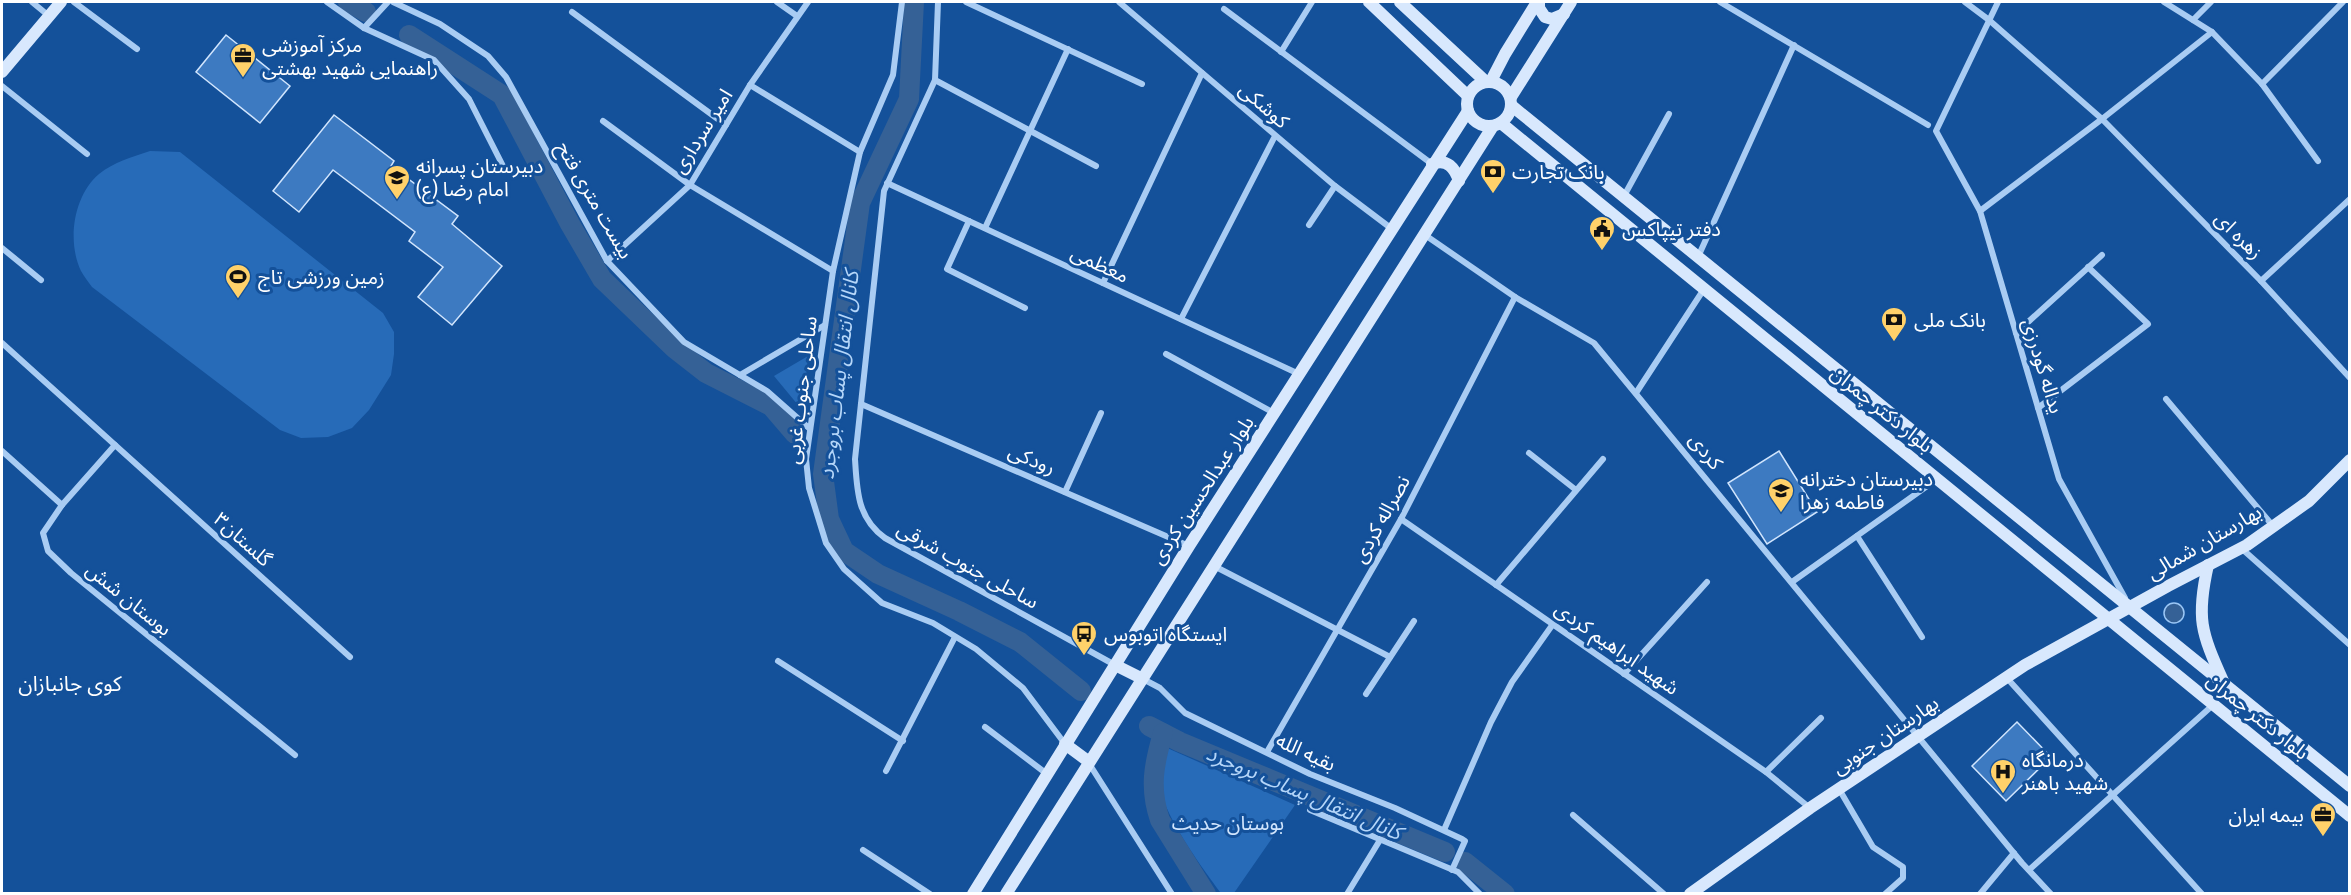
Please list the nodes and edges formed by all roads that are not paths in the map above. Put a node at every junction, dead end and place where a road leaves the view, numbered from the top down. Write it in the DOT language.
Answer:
graph roads {
  1 [pos="32,2"];
  2 [pos="61,2"];
  3 [pos="74,2"];
  4 [pos="327,2"];
  5 [pos="388,2"];
  6 [pos="393,2"];
  7 [pos="777,2"];
  8 [pos="808,2"];
  9 [pos="938,2"];
  10 [pos="966,2"];
  11 [pos="1119,2"];
  12 [pos="1131,2"];
  13 [pos="1312,2"];
  14 [pos="1369,2"];
  15 [pos="1400,2"];
  16 [pos="1538,2"];
  17 [pos="1571,2"];
  18 [pos="1720,2"];
  19 [pos="1965,2"];
  20 [pos="1998,2"];
  21 [pos="2164,2"];
  22 [pos="2211,2"];
  23 [pos="2343,2"];
  24 [pos="900,3"];
  25 [pos="1126,8"];
  26 [pos="1224,9"];
  27 [pos="572,12"];
  28 [pos="1564,14"];
  29 [pos="49,16"];
  30 [pos="797,16"];
  31 [pos="1989,20"];
  32 [pos="2193,20"];
  33 [pos="364,28"];
  34 [pos="2212,32"];
  35 [pos="1794,45"];
  36 [pos="137,49"];
  37 [pos="1068,49"];
  38 [pos="1281,52"];
  39 [pos="2,72"];
  40 [pos="1202,73"];
  41 [pos="935,80"];
  42 [pos="1488,81"];
  43 [pos="1142,84"];
  44 [pos="2262,84"];
  45 [pos="750,85"];
  46 [pos="2,86"];
  47 [pos="1468,96"];
  48 [pos="1511,102"];
  49 [pos="1468,111"];
  50 [pos="1669,114"];
  51 [pos="2102,119"];
  52 [pos="603,121"];
  53 [pos="1497,124"];
  54 [pos="726,125"];
  55 [pos="1928,125"];
  56 [pos="1030,130"];
  57 [pos="1275,136"];
  58 [pos="860,152"];
  59 [pos="87,154"];
  60 [pos="2318,161"];
  61 [pos="1432,164"];
  62 [pos="503,166"];
  63 [pos="1096,166"];
  64 [pos="1459,181"];
  65 [pos="887,183"];
  66 [pos="690,185"];
  67 [pos="1335,186"];
  68 [pos="1623,196"];
  69 [pos="2349,199"];
  70 [pos="1980,211"];
  71 [pos="969,221"];
  72 [pos="1309,225"];
  73 [pos="985,228"];
  74 [pos="1392,229"];
  75 [pos="1425,235"];
  76 [pos="2,248"];
  77 [pos="2102,255"];
  78 [pos="1698,256"];
  79 [pos="607,261"];
  80 [pos="2088,267"];
  81 [pos="833,271"];
  82 [pos="41,280"];
  83 [pos="2261,280"];
  84 [pos="1103,283"];
  85 [pos="1704,289"];
  86 [pos="1515,297"];
  87 [pos="1025,308"];
  88 [pos="1181,319"];
  89 [pos="825,324"];
  90 [pos="2016,333"];
  91 [pos="2,343"];
  92 [pos="1166,354"];
  93 [pos="1299,374"];
  94 [pos="740,375"];
  95 [pos="2349,378"];
  96 [pos="1636,393"];
  97 [pos="2166,399"];
  98 [pos="861,404"];
  99 [pos="2038,408"];
  100 [pos="1101,413"];
  101 [pos="1274,413"];
  102 [pos="810,429"];
  103 [pos="115,445"];
  104 [pos="2,452"];
  105 [pos="1529,453"];
  106 [pos="1603,459"];
  107 [pos="2347,467"];
  108 [pos="1937,479"];
  109 [pos="1576,490"];
  110 [pos="1065,492"];
  111 [pos="62,505"];
  112 [pos="1401,519"];
  113 [pos="2273,526"];
  114 [pos="1857,536"];
  115 [pos="1189,546"];
  116 [pos="2241,548"];
  117 [pos="2208,565"];
  118 [pos="1214,566"];
  119 [pos="1707,582"];
  120 [pos="1792,582"];
  121 [pos="1496,585"];
  122 [pos="2129,607"];
  123 [pos="2108,619"];
  124 [pos="1414,621"];
  125 [pos="1553,624"];
  126 [pos="1338,630"];
  127 [pos="955,637"];
  128 [pos="1922,638"];
  129 [pos="2349,645"];
  130 [pos="350,657"];
  131 [pos="1390,657"];
  132 [pos="778,661"];
  133 [pos="1115,664"];
  134 [pos="1624,674"];
  135 [pos="2006,677"];
  136 [pos="1141,678"];
  137 [pos="2225,685"];
  138 [pos="1366,694"];
  139 [pos="2213,705"];
  140 [pos="1821,718"];
  141 [pos="985,727"];
  142 [pos="1918,736"];
  143 [pos="903,741"];
  144 [pos="1065,744"];
  145 [pos="1267,752"];
  146 [pos="295,755"];
  147 [pos="1088,761"];
  148 [pos="886,771"];
  149 [pos="1766,772"];
  150 [pos="1047,774"];
  151 [pos="2349,786"];
  152 [pos="1839,789"];
  153 [pos="2113,794"];
  154 [pos="1810,808"];
  155 [pos="1310,810"];
  156 [pos="1573,814"];
  157 [pos="2349,816"];
  158 [pos="1444,830"];
  159 [pos="1380,840"];
  160 [pos="863,850"];
  161 [pos="2014,853"];
  162 [pos="1452,870"];
  163 [pos="2029,870"];
  164 [pos="1477,893"];
  165 [pos="930,894"];
  166 [pos="973,894"];
  167 [pos="1006,894"];
  168 [pos="1172,894"];
  169 [pos="1347,894"];
  170 [pos="1664,894"];
  171 [pos="1690,894"];
  172 [pos="1885,894"];
  173 [pos="1980,894"];
  174 [pos="2050,894"];
  175 [pos="2202,894"];
  1 -- 29 [label="street"];
  2 -- 29 [label="main road"];
  3 -- 36 [label="street"];
  4 -- 33 [label="street"];
  5 -- 33 [label="street"];
  6 -- 79 [label="street, بیست متری فتح"];
  7 -- 30 [label="street"];
  8 -- 30 [label="street, امیر سرداری"];
  9 -- 41 [label="street, ساحلی جنوب شرقی"];
  10 -- 37 [label="street"];
  11 -- 25 [label="street, کوشکی"];
  12 -- 25 [label="street"];
  13 -- 38 [label="street"];
  14 -- 47 [label="main road"];
  15 -- 42 [label="main road"];
  16 -- 28 [label="main road"];
  16 -- 42 [label="main road"];
  17 -- 28 [label="main road"];
  18 -- 35 [label="street"];
  19 -- 31 [label="street, زهره ای"];
  20 -- 31 [label="street"];
  21 -- 32 [label="street"];
  22 -- 32 [label="street"];
  23 -- 44 [label="street"];
  24 -- 58 [label="street, ساحلی جنوب غربی"];
  25 -- 40 [label="street, کوشکی"];
  26 -- 38 [label="street"];
  27 -- 54 [label="street"];
  28 -- 48 [label="main road"];
  29 -- 39 [label="main road"];
  30 -- 45 [label="street, امیر سرداری"];
  31 -- 51 [label="street, زهره ای"];
  31 -- 70 [label="street, یداله گودرزی"];
  32 -- 34 [label="street"];
  33 -- 62 [label="street"];
  34 -- 44 [label="street"];
  34 -- 51 [label="street"];
  35 -- 55 [label="street"];
  35 -- 78 [label="street"];
  37 -- 43 [label="street"];
  37 -- 56 [label="street"];
  38 -- 61 [label="street"];
  40 -- 57 [label="street, کوشکی"];
  40 -- 84 [label="street"];
  41 -- 56 [label="street"];
  41 -- 65 [label="street, ساحلی جنوب شرقی"];
  42 -- 47 [label="main road"];
  42 -- 48 [label="main road"];
  44 -- 60 [label="street"];
  45 -- 54 [label="street, امیر سرداری"];
  45 -- 58 [label="street"];
  46 -- 59 [label="street"];
  47 -- 49 [label="main road"];
  48 -- 53 [label="main road"];
  48 -- 68 [label="main road, بلوار دکتر چمران"];
  49 -- 53 [label="main road"];
  49 -- 61 [label="main road, بلوار عبدالحسین کردی"];
  50 -- 68 [label="street"];
  51 -- 70 [label="street"];
  51 -- 83 [label="street, زهره ای"];
  52 -- 66 [label="street"];
  53 -- 64 [label="main road"];
  53 -- 85 [label="main road, بلوار دکتر چمران"];
  54 -- 66 [label="street, امیر سرداری"];
  56 -- 63 [label="street"];
  56 -- 73 [label="street"];
  57 -- 67 [label="street, کوشکی"];
  57 -- 88 [label="street"];
  58 -- 81 [label="street, ساحلی جنوب غربی"];
  61 -- 64 [label="main road"];
  61 -- 74 [label="main road, بلوار عبدالحسین کردی"];
  64 -- 75 [label="main road"];
  65 -- 71 [label="street, معظمی"];
  65 -- 98 [label="street, ساحلی جنوب شرقی"];
  66 -- 79 [label="street, امیر سرداری"];
  66 -- 81 [label="street"];
  67 -- 72 [label="street"];
  67 -- 74 [label="street, کوشکی"];
  68 -- 78 [label="main road, بلوار دکتر چمران"];
  69 -- 83 [label="street"];
  70 -- 90 [label="street, یداله گودرزی"];
  71 -- 73 [label="street, معظمی"];
  71 -- 87 [label="street"];
  73 -- 84 [label="street, معظمی"];
  74 -- 93 [label="main road, بلوار عبدالحسین کردی"];
  75 -- 86 [label="street, کردی"];
  75 -- 118 [label="main road"];
  76 -- 82 [label="street"];
  77 -- 80 [label="street"];
  78 -- 122 [label="main road, بلوار دکتر چمران"];
  79 -- 94 [label="street, بیست متری فتح"];
  80 -- 90 [label="street"];
  80 -- 99 [label="street"];
  81 -- 89 [label="street, ساحلی جنوب غربی"];
  83 -- 95 [label="street, زهره ای"];
  84 -- 88 [label="street, معظمی"];
  85 -- 96 [label="street"];
  85 -- 108 [label="main road, بلوار دکتر چمران"];
  86 -- 96 [label="street, کردی"];
  86 -- 112 [label="street, نصراله کردی"];
  88 -- 93 [label="street, معظمی"];
  89 -- 94 [label="street"];
  89 -- 102 [label="street, ساحلی جنوب غربی"];
  90 -- 99 [label="street, یداله گودرزی"];
  91 -- 103 [label="street, گلستان۳"];
  92 -- 101 [label="street"];
  93 -- 101 [label="main road, بلوار عبدالحسین کردی"];
  94 -- 102 [label="street, بیست متری فتح"];
  96 -- 120 [label="street, کردی"];
  97 -- 113 [label="street"];
  98 -- 110 [label="street, رودکی"];
  98 -- 133 [label="street, ساحلی جنوب شرقی"];
  99 -- 122 [label="street, یداله گودرزی"];
  100 -- 110 [label="street"];
  101 -- 115 [label="main road, بلوار عبدالحسین کردی"];
  102 -- 127 [label="street, ساحلی جنوب غربی"];
  103 -- 111 [label="street, بوستان شش"];
  103 -- 130 [label="street, گلستان۳"];
  104 -- 111 [label="street"];
  105 -- 109 [label="street"];
  106 -- 109 [label="street"];
  107 -- 113 [label="main road, بهارستان شمالی"];
  108 -- 114 [label="street"];
  108 -- 123 [label="main road, بلوار دکتر چمران"];
  109 -- 121 [label="street"];
  110 -- 115 [label="street, رودکی"];
  111 -- 146 [label="street, بوستان شش"];
  112 -- 121 [label="street, شهید ابراهیم کردی"];
  112 -- 126 [label="street, نصراله کردی"];
  113 -- 116 [label="main road, بهارستان شمالی"];
  114 -- 120 [label="street"];
  114 -- 128 [label="street"];
  115 -- 133 [label="main road, بلوار عبدالحسین کردی"];
  116 -- 117 [label="main road, بهارستان شمالی"];
  116 -- 129 [label="street"];
  117 -- 122 [label="main road, بهارستان شمالی"];
  117 -- 137 [label="main road"];
  118 -- 126 [label="street"];
  118 -- 136 [label="main road"];
  119 -- 134 [label="street"];
  120 -- 142 [label="street, کردی"];
  121 -- 125 [label="street, شهید ابراهیم کردی"];
  122 -- 123 [label="main road, بهارستان شمالی"];
  122 -- 137 [label="main road, بلوار دکتر چمران"];
  123 -- 135 [label="main road, بهارستان جنوبی"];
  123 -- 139 [label="main road, بلوار دکتر چمران"];
  124 -- 131 [label="street"];
  125 -- 134 [label="street, شهید ابراهیم کردی"];
  125 -- 158 [label="street"];
  126 -- 131 [label="street"];
  126 -- 145 [label="street, نصراله کردی"];
  127 -- 143 [label="street"];
  127 -- 144 [label="street, ساحلی جنوب غربی"];
  131 -- 138 [label="street"];
  132 -- 143 [label="street"];
  133 -- 136 [label="main road"];
  133 -- 144 [label="main road, بلوار عبدالحسین کردی"];
  134 -- 149 [label="street, شهید ابراهیم کردی"];
  135 -- 142 [label="main road, بهارستان جنوبی"];
  135 -- 153 [label="street"];
  136 -- 145 [label="street, بقیه الله"];
  136 -- 147 [label="main road"];
  137 -- 151 [label="main road, بلوار دکتر چمران"];
  139 -- 153 [label="street"];
  139 -- 157 [label="main road, بلوار دکتر چمران"];
  140 -- 149 [label="street"];
  141 -- 150 [label="street"];
  142 -- 152 [label="main road, بهارستان جنوبی"];
  142 -- 161 [label="street, کردی"];
  143 -- 148 [label="street"];
  144 -- 147 [label="main road"];
  144 -- 150 [label="main road, بلوار عبدالحسین کردی"];
  145 -- 158 [label="street, بقیه الله"];
  147 -- 167 [label="main road"];
  147 -- 168 [label="street"];
  149 -- 154 [label="street, شهید ابراهیم کردی"];
  150 -- 166 [label="main road, بلوار عبدالحسین کردی"];
  152 -- 154 [label="main road, بهارستان جنوبی"];
  152 -- 172 [label="street"];
  153 -- 163 [label="street"];
  153 -- 175 [label="street"];
  154 -- 171 [label="main road, بهارستان جنوبی"];
  155 -- 159 [label="street"];
  156 -- 170 [label="street"];
  158 -- 162 [label="street, بقیه الله"];
  159 -- 162 [label="street"];
  159 -- 169 [label="street"];
  160 -- 165 [label="street"];
  161 -- 163 [label="street, کردی"];
  161 -- 173 [label="street"];
  162 -- 164 [label="street"];
  163 -- 174 [label="street, کردی"];
}
